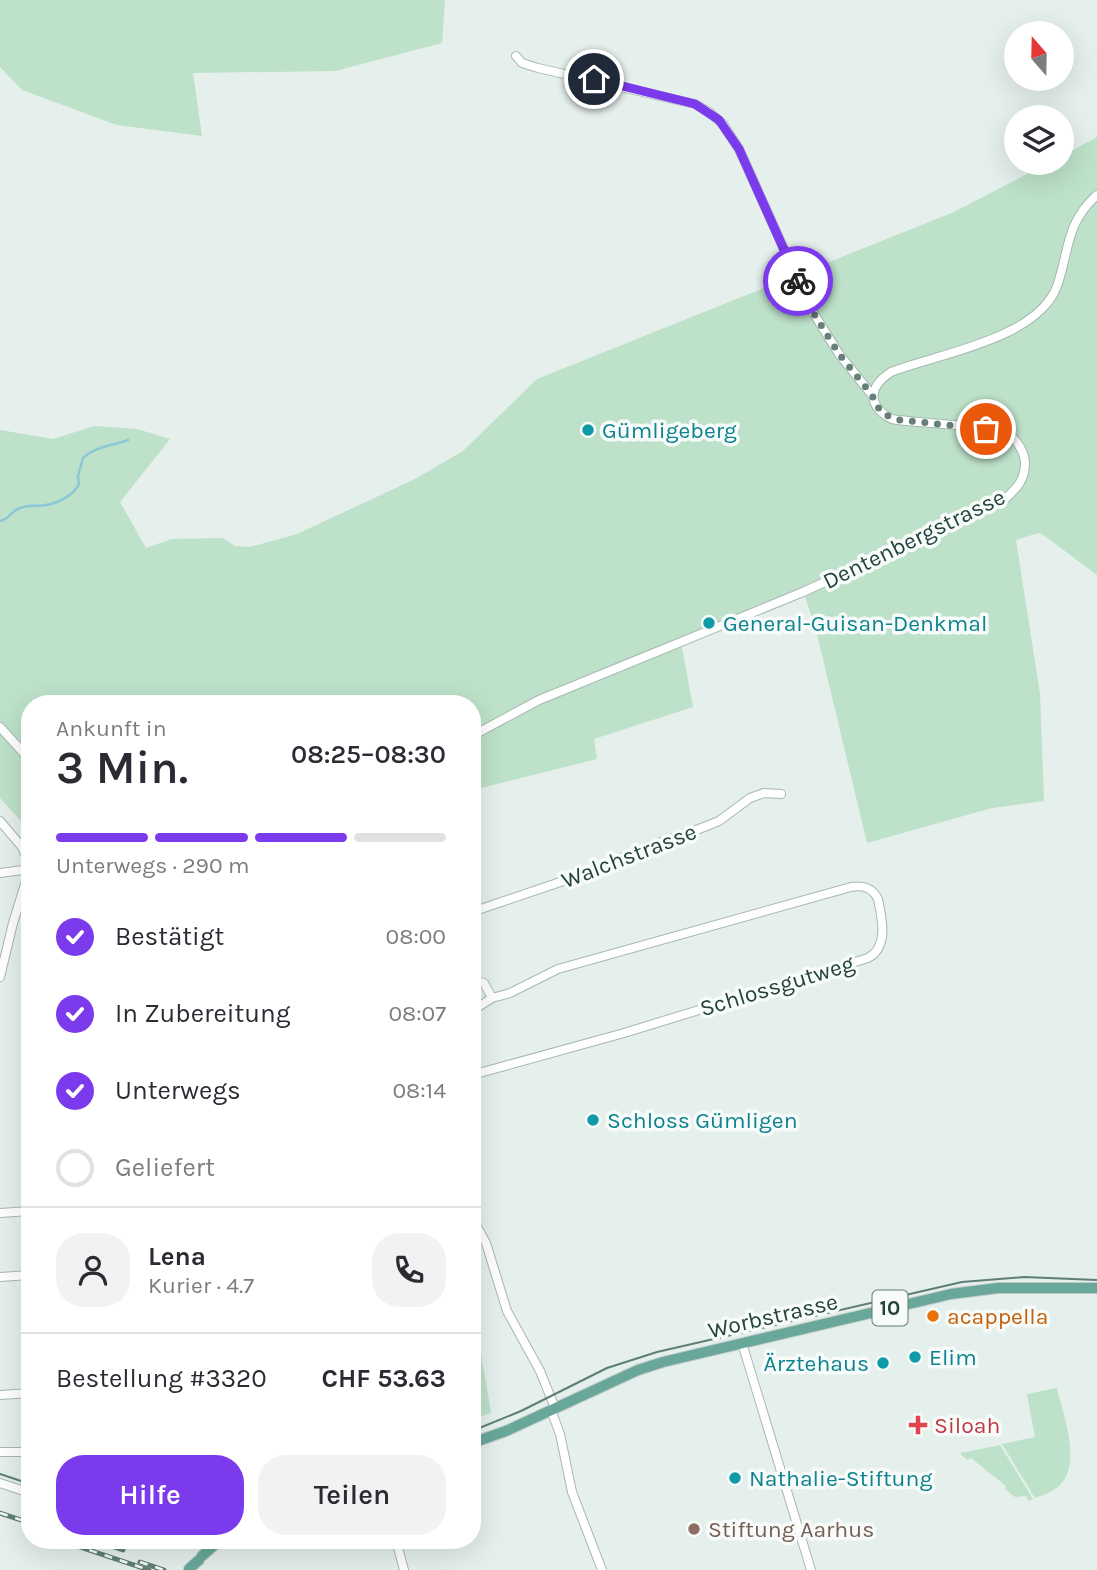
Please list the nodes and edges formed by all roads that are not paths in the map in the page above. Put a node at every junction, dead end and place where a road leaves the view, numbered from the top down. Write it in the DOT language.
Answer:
graph roads {
  1 [pos="516,56"];
  2 [pos="1097,195"];
  3 [pos="872,395"];
  4 [pos="0,727"];
  5 [pos="481,732"];
  6 [pos="21,750"];
  7 [pos="781,794"];
  8 [pos="0,821"];
  9 [pos="21,846"];
  10 [pos="21,869"];
  11 [pos="0,873"];
  12 [pos="21,897"];
  13 [pos="481,909"];
  14 [pos="2,964"];
  15 [pos="0,977"];
  16 [pos="481,982"];
  17 [pos="492,998"];
  18 [pos="481,1005"];
  19 [pos="481,1073"];
  20 [pos="21,1212"];
  21 [pos="0,1213"];
  22 [pos="481,1234"];
  23 [pos="21,1276"];
  24 [pos="0,1277"];
  25 [pos="1097,1288"];
  26 [pos="742,1343"];
  27 [pos="21,1394"];
  28 [pos="0,1395"];
  29 [pos="553,1409"];
  30 [pos="481,1440"];
  31 [pos="0,1452"];
  32 [pos="21,1452"];
  33 [pos="0,1483"];
  34 [pos="21,1490"];
  35 [pos="210,1549"];
  36 [pos="400,1549"];
  37 [pos="190,1569"];
  38 [pos="404,1570"];
  39 [pos="602,1570"];
  40 [pos="811,1570"];
  1 -- 3 [label="street, Dentenbergstrasse"];
  2 -- 3 [label="street"];
  3 -- 5 [label="street, Dentenbergstrasse"];
  4 -- 6 [label="street"];
  7 -- 13 [label="street, Walchstrasse"];
  8 -- 9 [label="street"];
  10 -- 11 [label="street"];
  12 -- 14 [label="street"];
  14 -- 15 [label="street"];
  16 -- 17 [label="street"];
  17 -- 18 [label="street"];
  17 -- 19 [label="street, Schlossgutweg"];
  20 -- 21 [label="street"];
  22 -- 29 [label="street"];
  23 -- 24 [label="street"];
  25 -- 26 [label="main road, Worbstrasse / 10"];
  26 -- 29 [label="main road, Worbstrasse / 10"];
  26 -- 40 [label="street"];
  27 -- 28 [label="street"];
  29 -- 30 [label="main road, Worbstrasse / 10"];
  29 -- 39 [label="street"];
  31 -- 32 [label="street"];
  33 -- 34 [label="street"];
  35 -- 37 [label="main road"];
  36 -- 38 [label="street"];
}
